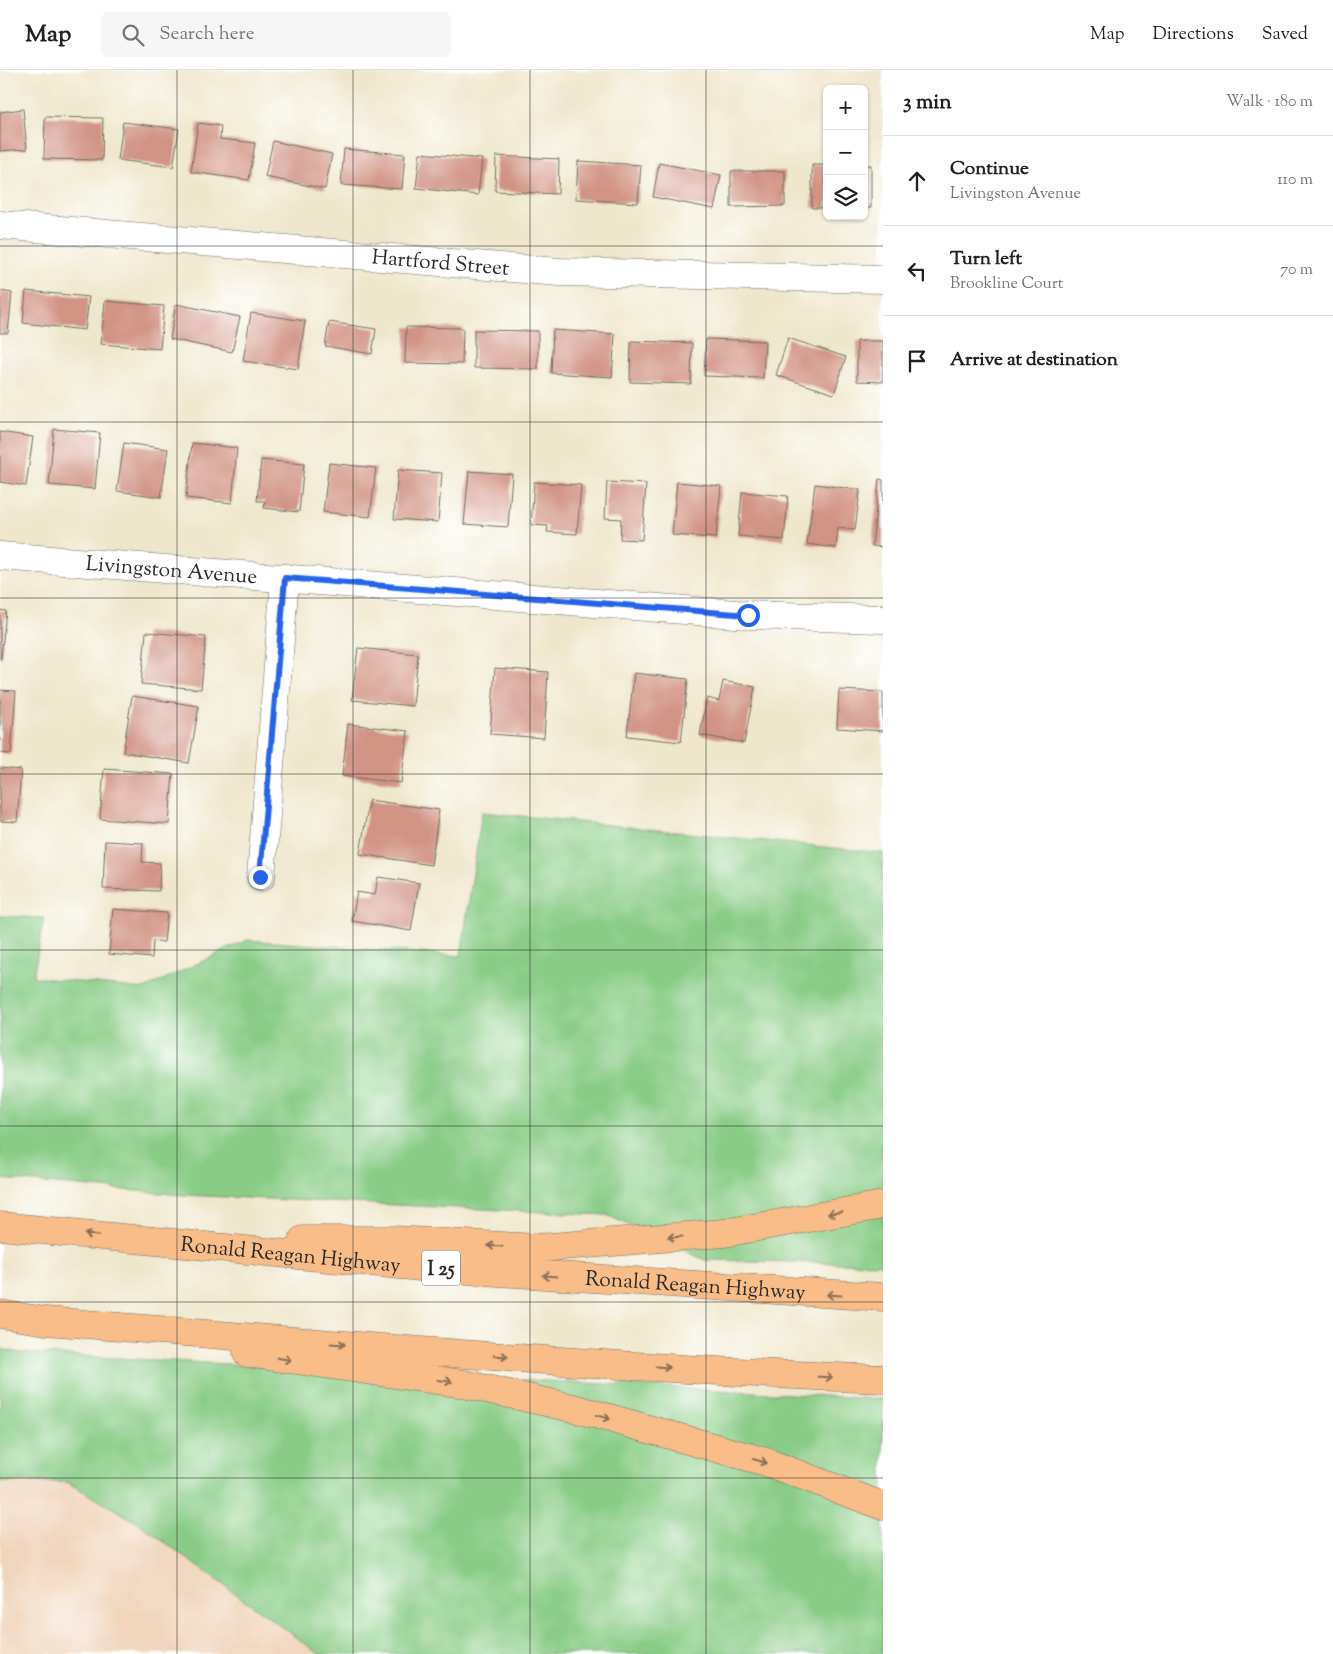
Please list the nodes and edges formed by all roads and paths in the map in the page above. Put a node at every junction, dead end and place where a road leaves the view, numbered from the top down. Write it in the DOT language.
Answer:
graph roads {
  1 [pos="0,225"];
  2 [pos="883,279"];
  3 [pos="0,556"];
  4 [pos="285,578"];
  5 [pos="883,619"];
  6 [pos="260,877"];
  7 [pos="883,1205"];
  8 [pos="0,1226"];
  9 [pos="123,1238"];
  10 [pos="883,1298"];
  11 [pos="0,1314"];
  12 [pos="46,1321"];
  13 [pos="883,1379"];
  14 [pos="883,1506"];
  1 -- 2 [label="street, Hartford Street"];
  3 -- 4 [label="street, Livingston Avenue"];
  4 -- 5 [label="street, Livingston Avenue"];
  4 -- 6 [label="street"];
  7 -- 9 [label="highway, one-way"];
  9 -- 8 [label="highway, Ronald Reagan Highway / I 25, one-way"];
  10 -- 9 [label="highway, Ronald Reagan Highway / I 25, one-way"];
  11 -- 12 [label="highway"];
  12 -- 13 [label="highway, one-way"];
  12 -- 14 [label="highway, one-way"];
}
